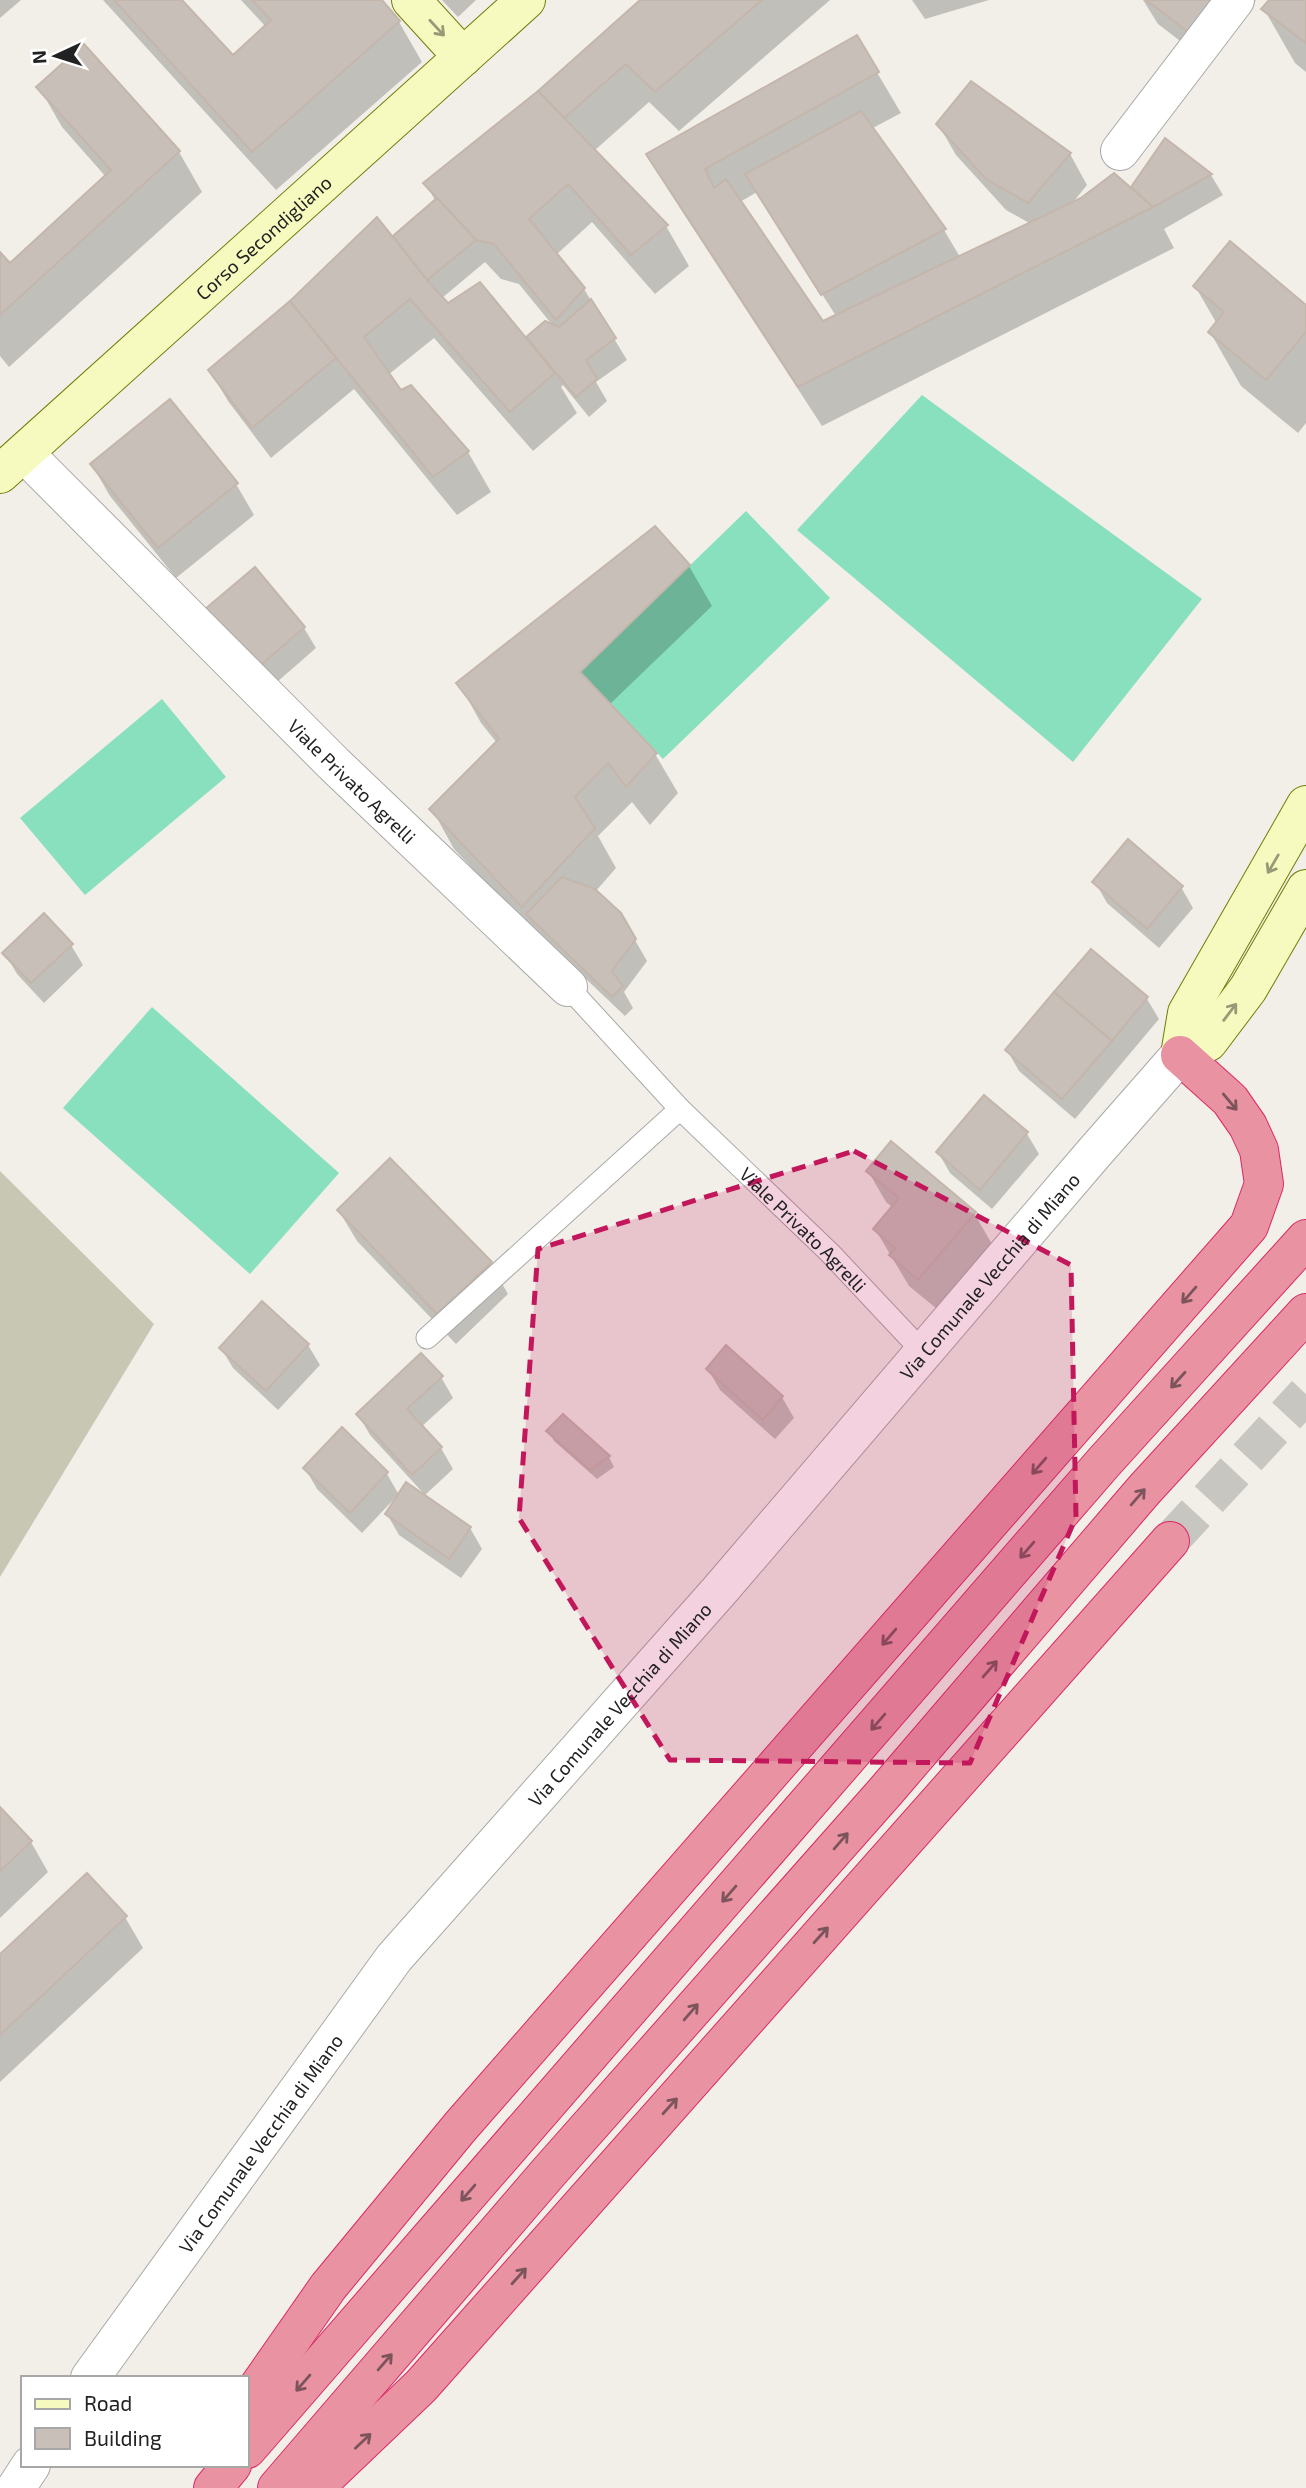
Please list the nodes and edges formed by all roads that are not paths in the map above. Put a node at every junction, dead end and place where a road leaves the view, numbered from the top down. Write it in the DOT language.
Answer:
graph roads {
  1 [pos="411,0"];
  2 [pos="526,0"];
  3 [pos="1235,0"];
  4 [pos="463,57"];
  5 [pos="1120,151"];
  6 [pos="12,464"];
  7 [pos="1306,805"];
  8 [pos="1306,889"];
  9 [pos="568,987"];
  10 [pos="1180,1055"];
  11 [pos="680,1109"];
  12 [pos="1306,1239"];
  13 [pos="1306,1312"];
  14 [pos="427,1338"];
  15 [pos="923,1353"];
  16 [pos="1171,1541"];
  17 [pos="91,2376"];
  18 [pos="248,2402"];
  19 [pos="248,2447"];
  20 [pos="30,2467"];
  21 [pos="202,2467"];
  22 [pos="230,2467"];
  23 [pos="16,2488"];
  24 [pos="187,2488"];
  25 [pos="213,2488"];
  26 [pos="277,2488"];
  27 [pos="313,2488"];
  1 -- 4 [label="main road, one-way"];
  2 -- 4 [label="main road, Corso Secondigliano"];
  3 -- 5 [label="street"];
  4 -- 6 [label="main road, Corso Secondigliano"];
  6 -- 9 [label="street, Viale Privato Agrelli"];
  7 -- 10 [label="main road, one-way"];
  10 -- 8 [label="main road, Via Comunale Vecchia di Miano, one-way"];
  9 -- 11 [label="lane, Viale Privato Agrelli"];
  10 -- 15 [label="street, Via Comunale Vecchia di Miano"];
  10 -- 18 [label="highway, one-way"];
  11 -- 14 [label="lane"];
  11 -- 15 [label="lane, Viale Privato Agrelli"];
  12 -- 19 [label="highway, one-way"];
  26 -- 13 [label="highway, one-way"];
  15 -- 17 [label="street, Via Comunale Vecchia di Miano"];
  27 -- 16 [label="highway, one-way"];
  20 -- 23 [label="street"];
  21 -- 24 [label="highway"];
  22 -- 25 [label="highway"];
}
